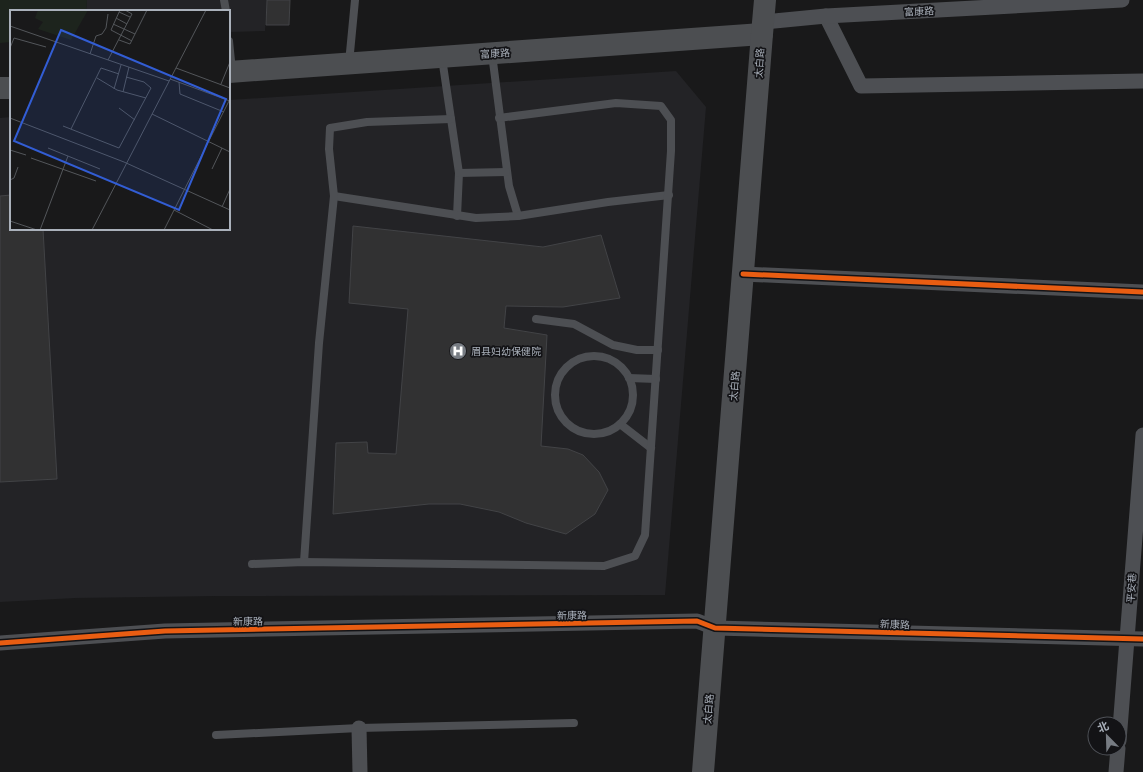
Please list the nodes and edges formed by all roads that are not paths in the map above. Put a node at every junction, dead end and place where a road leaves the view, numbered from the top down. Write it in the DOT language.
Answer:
graph roads {
  1 [pos="224,0"];
  2 [pos="355,0"];
  3 [pos="765,0"];
  4 [pos="1122,0"];
  5 [pos="226,10"];
  6 [pos="826,16"];
  7 [pos="763,28"];
  8 [pos="492,54"];
  9 [pos="230,57"];
  10 [pos="442,57"];
  11 [pos="349,64"];
  12 [pos="231,72"];
  13 [pos="1143,81"];
  14 [pos="451,118"];
  15 [pos="499,118"];
  16 [pos="506,172"];
  17 [pos="459,173"];
  18 [pos="669,195"];
  19 [pos="334,196"];
  20 [pos="457,216"];
  21 [pos="518,216"];
  22 [pos="744,274"];
  23 [pos="1143,292"];
  24 [pos="536,319"];
  25 [pos="658,350"];
  26 [pos="629,378"];
  27 [pos="656,379"];
  28 [pos="620,424"];
  29 [pos="1143,435"];
  30 [pos="651,448"];
  31 [pos="304,562"];
  32 [pos="252,564"];
  33 [pos="715,628"];
  34 [pos="1128,639"];
  35 [pos="1143,640"];
  36 [pos="0,642"];
  37 [pos="1121,716"];
  38 [pos="574,722"];
  39 [pos="358,728"];
  40 [pos="216,735"];
  41 [pos="1117,756"];
  42 [pos="360,772"];
  43 [pos="703,772"];
  44 [pos="1116,772"];
  1 -- 5 [label="lane"];
  2 -- 11 [label="lane"];
  3 -- 7 [label="main road, 太白路"];
  4 -- 6 [label="street, 富康路"];
  6 -- 7 [label="street, 富康路"];
  6 -- 13 [label="street"];
  7 -- 8 [label="main road, 富康路"];
  7 -- 22 [label="main road, 太白路"];
  8 -- 10 [label="main road, 富康路"];
  8 -- 15 [label="lane"];
  9 -- 12 [label="lane"];
  10 -- 11 [label="main road, 富康路"];
  10 -- 14 [label="lane"];
  11 -- 12 [label="main road, 富康路"];
  14 -- 17 [label="lane"];
  14 -- 19 [label="lane"];
  15 -- 16 [label="lane"];
  15 -- 18 [label="lane"];
  16 -- 17 [label="lane"];
  16 -- 21 [label="lane"];
  17 -- 20 [label="lane"];
  18 -- 21 [label="lane"];
  18 -- 25 [label="lane"];
  19 -- 20 [label="lane"];
  19 -- 31 [label="lane"];
  20 -- 21 [label="lane"];
  22 -- 23 [label="street"];
  22 -- 33 [label="main road, 太白路"];
  24 -- 25 [label="lane"];
  25 -- 27 [label="lane"];
  26 -- 27 [label="lane"];
  26 -- 28 [label="lane"];
  26 -- 28 [label="lane"];
  27 -- 30 [label="lane"];
  28 -- 30 [label="lane"];
  29 -- 34 [label="street, 平安巷"];
  30 -- 31 [label="lane"];
  31 -- 32 [label="lane"];
  33 -- 34 [label="street, 新康路"];
  33 -- 36 [label="street, 新康路"];
  33 -- 43 [label="main road, 太白路"];
  34 -- 35 [label="street, 新康路"];
  34 -- 37 [label="street, 平安巷"];
  38 -- 39 [label="lane"];
  39 -- 40 [label="lane"];
  39 -- 42 [label="street"];
  41 -- 44 [label="street"];
}
